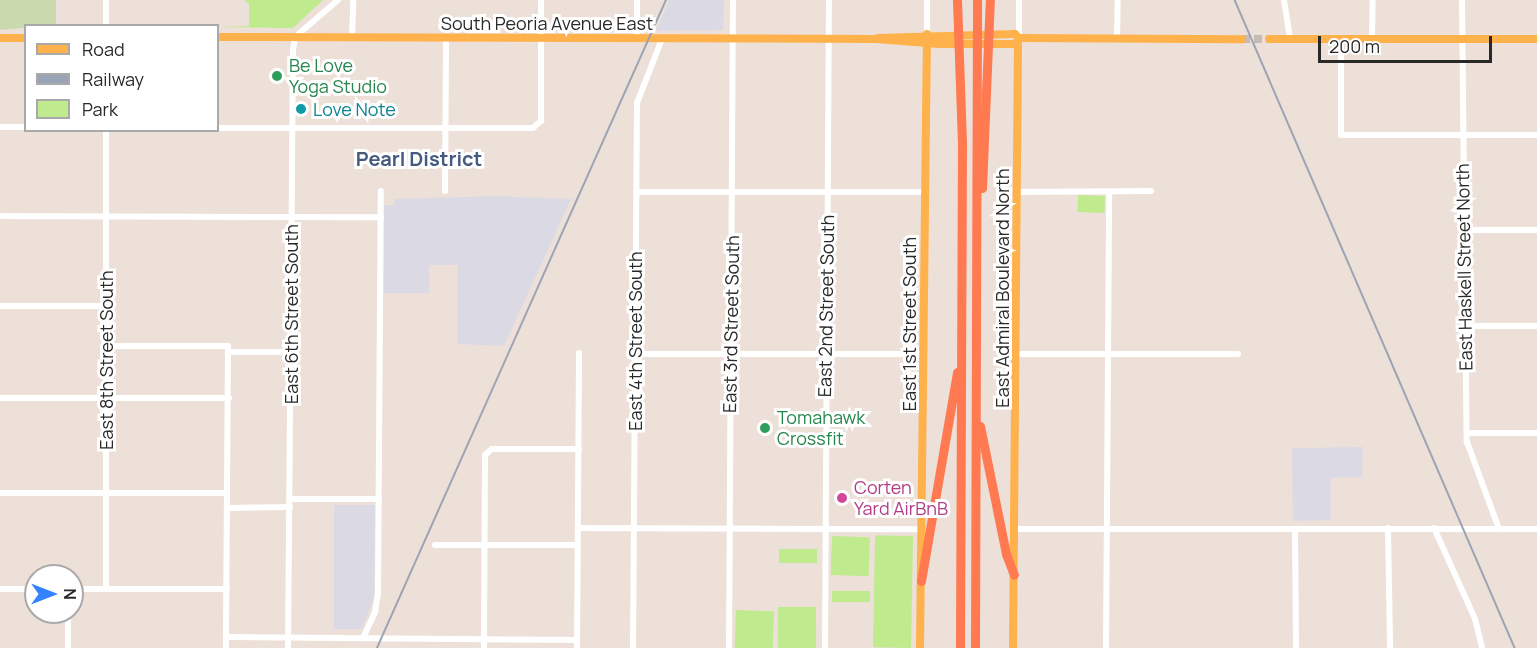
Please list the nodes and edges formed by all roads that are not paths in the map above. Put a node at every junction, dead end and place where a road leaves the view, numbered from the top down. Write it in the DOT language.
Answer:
graph roads {
  1 [pos="106,0"];
  2 [pos="338,0"];
  3 [pos="353,0"];
  4 [pos="541,0"];
  5 [pos="637,0"];
  6 [pos="733,0"];
  7 [pos="829,0"];
  8 [pos="927,0"];
  9 [pos="955,0"];
  10 [pos="977,0"];
  11 [pos="990,0"];
  12 [pos="1019,0"];
  13 [pos="1118,0"];
  14 [pos="1284,0"];
  15 [pos="1373,0"];
  16 [pos="1462,0"];
  17 [pos="106,24"];
  18 [pos="295,37"];
  19 [pos="0,38"];
  20 [pos="24,38"];
  21 [pos="219,38"];
  22 [pos="352,38"];
  23 [pos="446,38"];
  24 [pos="541,38"];
  25 [pos="1018,38"];
  26 [pos="637,39"];
  27 [pos="662,39"];
  28 [pos="732,39"];
  29 [pos="829,39"];
  30 [pos="927,39"];
  31 [pos="1117,39"];
  32 [pos="1242,39"];
  33 [pos="1269,39"];
  34 [pos="1290,39"];
  35 [pos="1341,39"];
  36 [pos="1372,39"];
  37 [pos="1462,39"];
  38 [pos="1537,39"];
  39 [pos="983,64"];
  40 [pos="446,127"];
  41 [pos="0,128"];
  42 [pos="24,128"];
  43 [pos="219,128"];
  44 [pos="292,128"];
  45 [pos="106,132"];
  46 [pos="1461,135"];
  47 [pos="1537,135"];
  48 [pos="445,190"];
  49 [pos="381,191"];
  50 [pos="1151,191"];
  51 [pos="636,192"];
  52 [pos="732,192"];
  53 [pos="828,192"];
  54 [pos="925,192"];
  55 [pos="1018,192"];
  56 [pos="1109,192"];
  57 [pos="0,216"];
  58 [pos="105,217"];
  59 [pos="291,217"];
  60 [pos="381,217"];
  61 [pos="1464,230"];
  62 [pos="1537,230"];
  63 [pos="0,306"];
  64 [pos="105,306"];
  65 [pos="1466,326"];
  66 [pos="1537,326"];
  67 [pos="106,346"];
  68 [pos="228,349"];
  69 [pos="293,352"];
  70 [pos="961,352"];
  71 [pos="579,353"];
  72 [pos="731,353"];
  73 [pos="635,354"];
  74 [pos="826,354"];
  75 [pos="924,354"];
  76 [pos="1017,354"];
  77 [pos="1108,354"];
  78 [pos="1238,354"];
  79 [pos="0,398"];
  80 [pos="107,398"];
  81 [pos="229,398"];
  82 [pos="975,408"];
  83 [pos="1537,433"];
  84 [pos="1467,434"];
  85 [pos="579,449"];
  86 [pos="106,493"];
  87 [pos="227,493"];
  88 [pos="0,494"];
  89 [pos="290,499"];
  90 [pos="379,499"];
  91 [pos="290,507"];
  92 [pos="227,508"];
  93 [pos="578,528"];
  94 [pos="634,528"];
  95 [pos="729,528"];
  96 [pos="1388,528"];
  97 [pos="1434,528"];
  98 [pos="825,529"];
  99 [pos="921,529"];
  100 [pos="1015,529"];
  101 [pos="1107,529"];
  102 [pos="1295,529"];
  103 [pos="1499,529"];
  104 [pos="1537,529"];
  105 [pos="485,544"];
  106 [pos="435,545"];
  107 [pos="578,545"];
  108 [pos="1014,575"];
  109 [pos="921,582"];
  110 [pos="0,589"];
  111 [pos="24,589"];
  112 [pos="84,589"];
  113 [pos="106,589"];
  114 [pos="227,589"];
  115 [pos="68,624"];
  116 [pos="226,638"];
  117 [pos="288,638"];
  118 [pos="363,638"];
  119 [pos="484,640"];
  120 [pos="577,640"];
  121 [pos="68,648"];
  122 [pos="226,648"];
  123 [pos="288,648"];
  124 [pos="484,648"];
  125 [pos="577,648"];
  126 [pos="633,648"];
  127 [pos="729,648"];
  128 [pos="825,648"];
  129 [pos="920,648"];
  130 [pos="960,648"];
  131 [pos="975,648"];
  132 [pos="1013,648"];
  133 [pos="1106,648"];
  134 [pos="1296,648"];
  135 [pos="1390,648"];
  136 [pos="1482,648"];
  1 -- 17 [label="street"];
  2 -- 18 [label="street"];
  3 -- 22 [label="street"];
  4 -- 24 [label="street"];
  5 -- 26 [label="street"];
  6 -- 28 [label="street, East 3rd Street South"];
  7 -- 29 [label="street, East 2nd Street South"];
  8 -- 30 [label="street, East 1st Street South"];
  9 -- 70 [label="highway"];
  10 -- 39 [label="highway"];
  11 -- 39 [label="highway"];
  12 -- 25 [label="street, East Admiral Boulevard North"];
  13 -- 31 [label="street"];
  14 -- 34 [label="street"];
  15 -- 36 [label="street"];
  16 -- 37 [label="street, East Haskell Street North"];
  18 -- 21 [label="main road, South Peoria Avenue East"];
  18 -- 22 [label="main road, South Peoria Avenue East"];
  18 -- 44 [label="street, East 6th Street South"];
  19 -- 20 [label="main road"];
  22 -- 23 [label="main road, South Peoria Avenue East"];
  23 -- 24 [label="main road, South Peoria Avenue East"];
  23 -- 40 [label="street"];
  24 -- 26 [label="main road, South Peoria Avenue East"];
  24 -- 40 [label="street"];
  25 -- 30 [label="main road, South Peoria Avenue East"];
  25 -- 31 [label="main road, South Peoria Avenue East"];
  25 -- 55 [label="main road, East Admiral Boulevard North"];
  26 -- 27 [label="main road, South Peoria Avenue East"];
  27 -- 28 [label="main road, South Peoria Avenue East"];
  27 -- 51 [label="street, East 4th Street South"];
  28 -- 29 [label="main road, South Peoria Avenue East"];
  28 -- 52 [label="street, East 3rd Street South"];
  29 -- 30 [label="main road, South Peoria Avenue East"];
  29 -- 53 [label="street, East 2nd Street South"];
  30 -- 54 [label="main road, East 1st Street South"];
  31 -- 32 [label="main road, South Peoria Avenue East"];
  33 -- 34 [label="main road"];
  34 -- 35 [label="main road"];
  35 -- 36 [label="main road"];
  35 -- 46 [label="street"];
  36 -- 37 [label="main road"];
  37 -- 38 [label="main road"];
  37 -- 46 [label="street, East Haskell Street North"];
  39 -- 82 [label="highway"];
  40 -- 44 [label="street"];
  40 -- 48 [label="street"];
  41 -- 42 [label="street"];
  43 -- 44 [label="street"];
  44 -- 59 [label="street, East 6th Street South"];
  45 -- 58 [label="street, East 8th Street South"];
  46 -- 47 [label="street"];
  46 -- 61 [label="street, East Haskell Street North"];
  49 -- 60 [label="street"];
  50 -- 56 [label="street"];
  51 -- 52 [label="street"];
  51 -- 73 [label="street, East 4th Street South"];
  52 -- 53 [label="street"];
  52 -- 72 [label="street, East 3rd Street South"];
  53 -- 54 [label="street"];
  53 -- 74 [label="street, East 2nd Street South"];
  54 -- 75 [label="main road, East 1st Street South"];
  55 -- 56 [label="street"];
  55 -- 76 [label="main road, East Admiral Boulevard North"];
  56 -- 77 [label="street"];
  57 -- 58 [label="street"];
  58 -- 59 [label="street"];
  58 -- 64 [label="street, East 8th Street South"];
  59 -- 60 [label="street"];
  59 -- 69 [label="street, East 6th Street South"];
  60 -- 90 [label="street"];
  61 -- 62 [label="street"];
  61 -- 65 [label="street, East Haskell Street North"];
  63 -- 64 [label="street"];
  64 -- 67 [label="street, East 8th Street South"];
  65 -- 66 [label="street"];
  65 -- 84 [label="street, East Haskell Street North"];
  67 -- 68 [label="street"];
  67 -- 80 [label="street, East 8th Street South"];
  68 -- 69 [label="street"];
  68 -- 81 [label="street"];
  69 -- 89 [label="street, East 6th Street South"];
  70 -- 109 [label="highway"];
  70 -- 130 [label="highway"];
  71 -- 85 [label="street"];
  72 -- 73 [label="street"];
  72 -- 74 [label="street"];
  72 -- 95 [label="street, East 3rd Street South"];
  73 -- 94 [label="street, East 4th Street South"];
  74 -- 75 [label="street"];
  74 -- 98 [label="street, East 2nd Street South"];
  75 -- 99 [label="main road, East 1st Street South"];
  76 -- 77 [label="street"];
  76 -- 100 [label="main road, East Admiral Boulevard North"];
  77 -- 78 [label="street"];
  77 -- 101 [label="street"];
  79 -- 80 [label="street"];
  80 -- 81 [label="street"];
  80 -- 86 [label="street, East 8th Street South"];
  81 -- 87 [label="street"];
  82 -- 108 [label="highway"];
  82 -- 131 [label="highway"];
  83 -- 84 [label="street"];
  84 -- 103 [label="street, East Haskell Street North"];
  85 -- 93 [label="street"];
  85 -- 105 [label="street"];
  86 -- 87 [label="street"];
  86 -- 88 [label="street"];
  86 -- 113 [label="street, East 8th Street South"];
  87 -- 92 [label="street"];
  89 -- 90 [label="street"];
  89 -- 91 [label="street, East 6th Street South"];
  90 -- 118 [label="street"];
  91 -- 92 [label="street"];
  91 -- 117 [label="street, East 6th Street South"];
  92 -- 114 [label="street"];
  93 -- 94 [label="street"];
  93 -- 107 [label="street"];
  94 -- 95 [label="street"];
  94 -- 126 [label="street, East 4th Street South"];
  95 -- 98 [label="street"];
  95 -- 127 [label="street, East 3rd Street South"];
  96 -- 97 [label="street"];
  96 -- 102 [label="street"];
  96 -- 135 [label="street"];
  97 -- 103 [label="street"];
  97 -- 136 [label="street"];
  98 -- 99 [label="street"];
  98 -- 128 [label="street, East 2nd Street South"];
  99 -- 109 [label="main road, East 1st Street South"];
  100 -- 101 [label="street"];
  100 -- 108 [label="main road, East Admiral Boulevard North"];
  101 -- 102 [label="street"];
  101 -- 133 [label="street"];
  102 -- 134 [label="street"];
  103 -- 104 [label="street"];
  105 -- 106 [label="street"];
  105 -- 107 [label="street"];
  105 -- 119 [label="street"];
  107 -- 120 [label="street"];
  108 -- 132 [label="main road, East Admiral Boulevard North"];
  109 -- 129 [label="main road, East 1st Street South"];
  110 -- 111 [label="street"];
  112 -- 113 [label="street"];
  113 -- 114 [label="street"];
  114 -- 116 [label="street"];
  115 -- 121 [label="street"];
  116 -- 117 [label="street"];
  116 -- 122 [label="street"];
  117 -- 118 [label="street"];
  117 -- 123 [label="street, East 6th Street South"];
  118 -- 119 [label="street"];
  119 -- 120 [label="street"];
  119 -- 124 [label="street"];
  120 -- 125 [label="street"];
}
